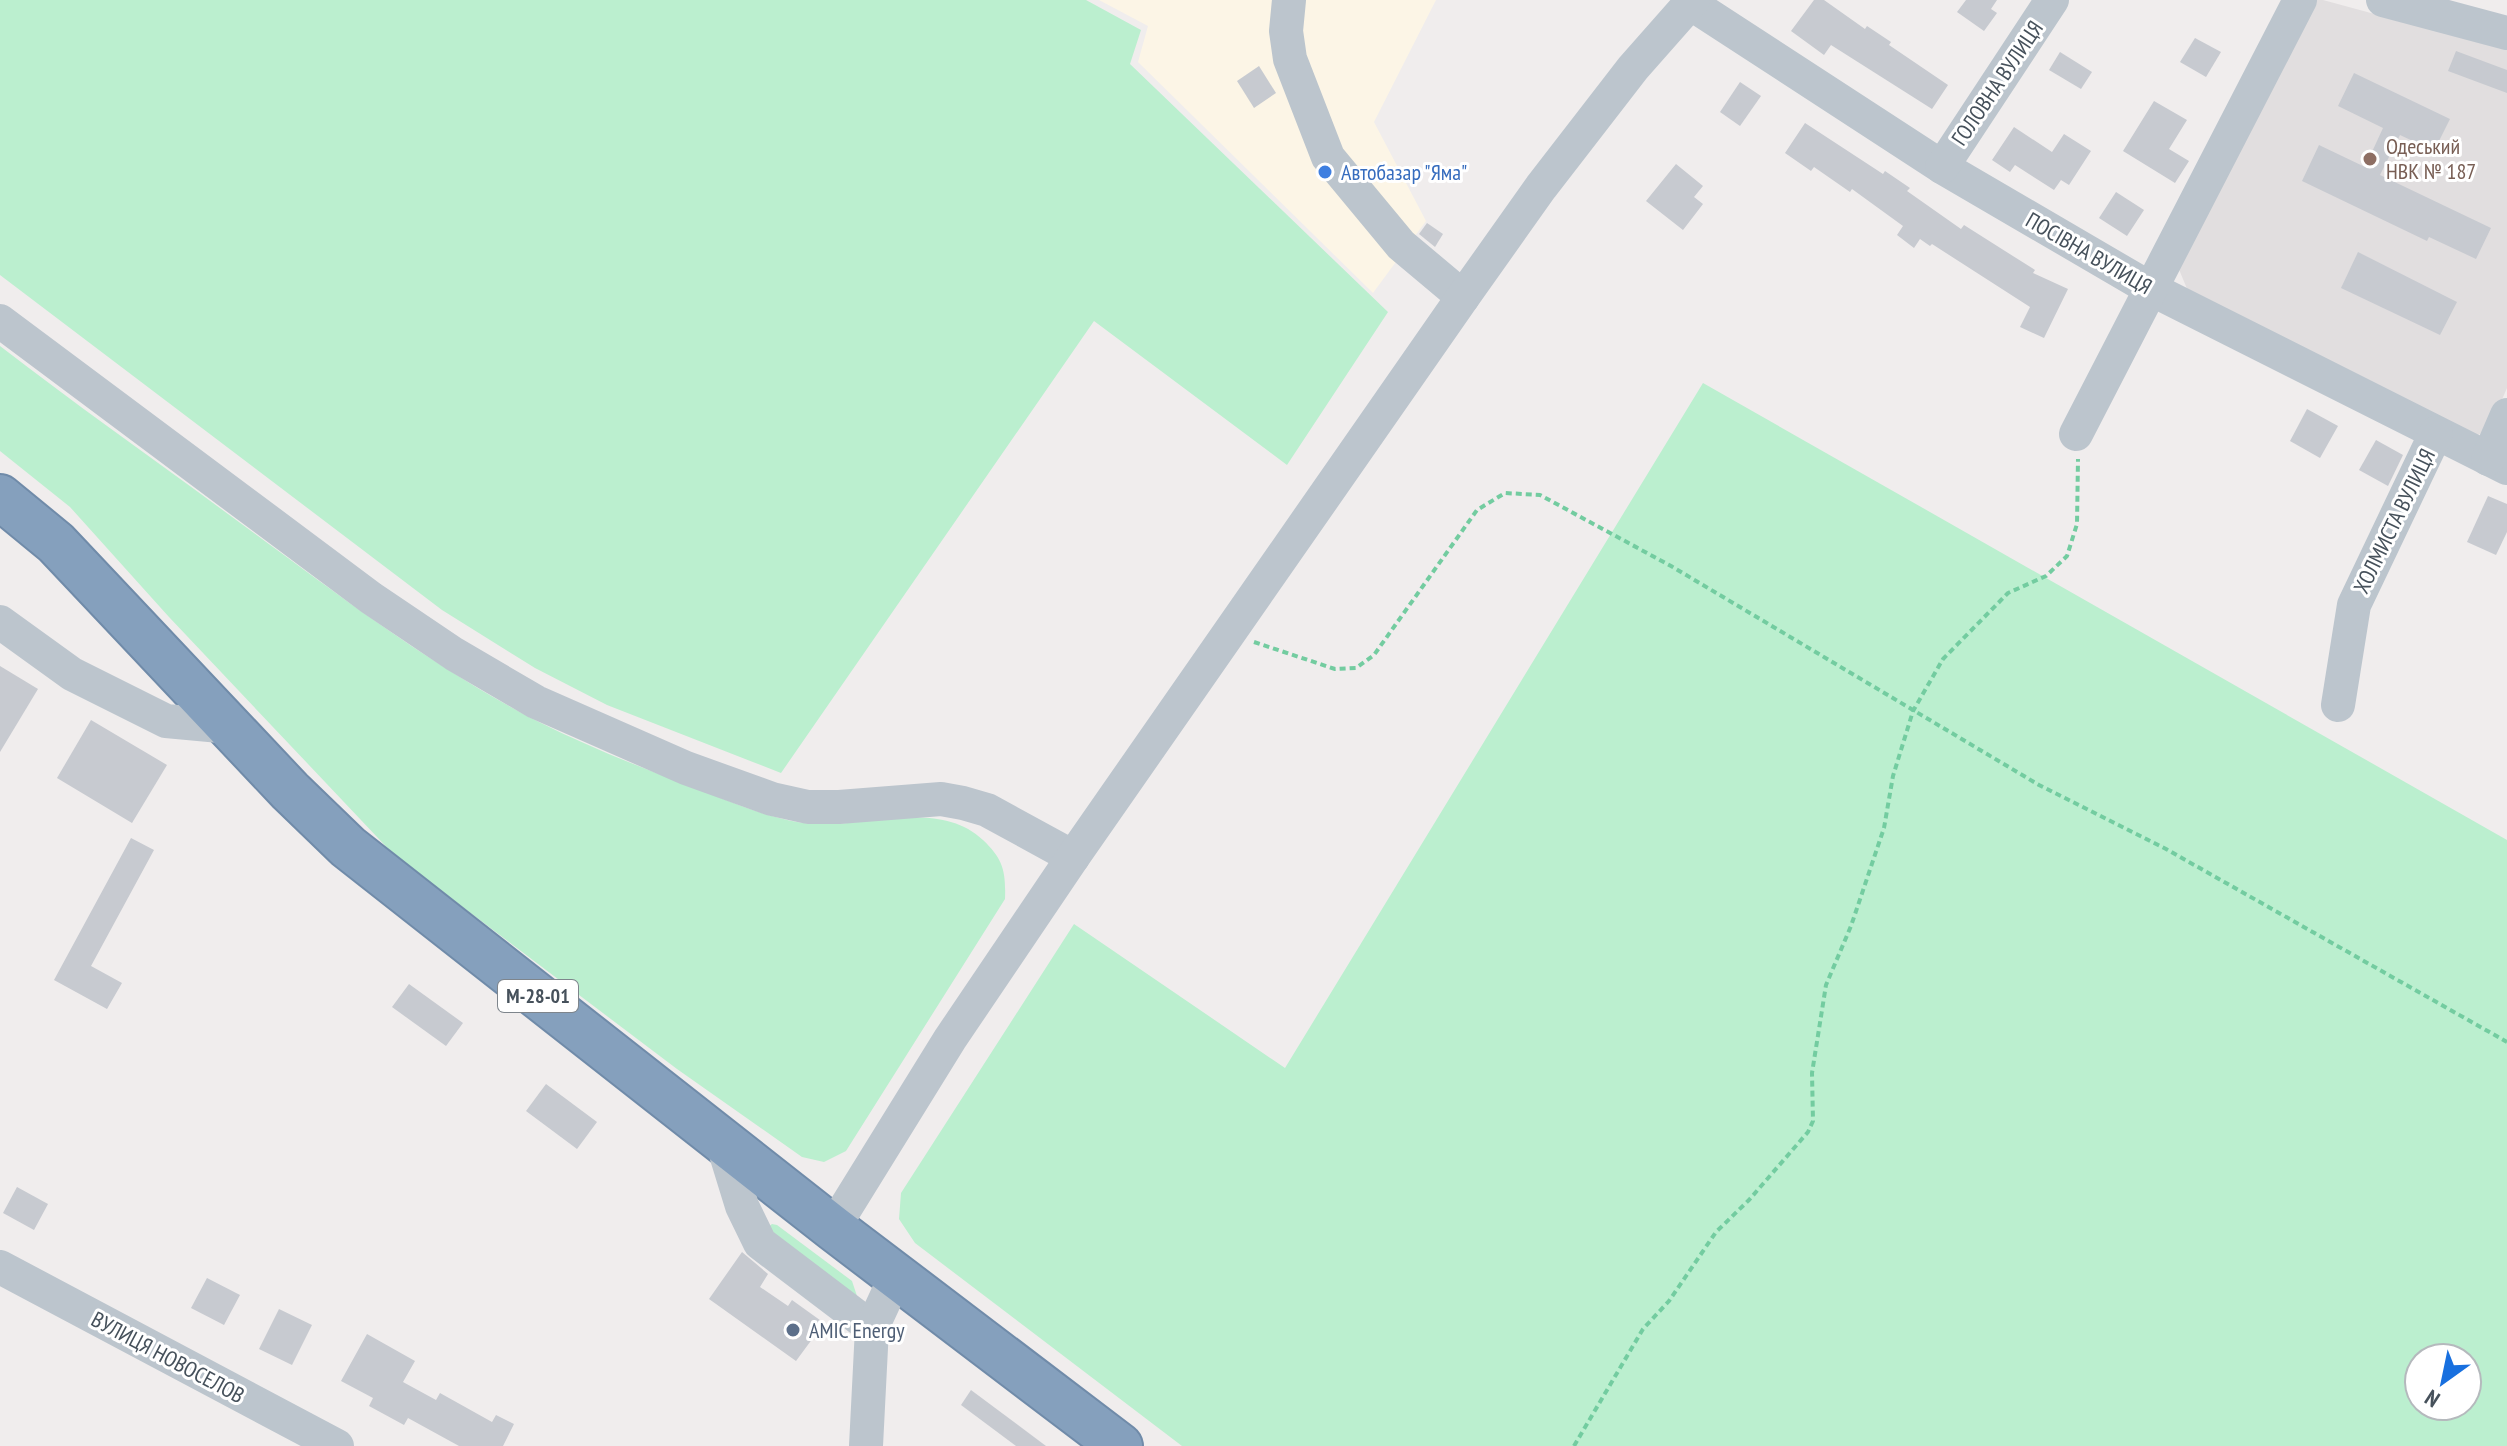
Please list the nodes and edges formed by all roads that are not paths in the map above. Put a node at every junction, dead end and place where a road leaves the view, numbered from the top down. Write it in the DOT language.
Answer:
graph roads {
  1 [pos="1289,0"];
  2 [pos="2052,0"];
  3 [pos="2300,0"];
  4 [pos="2383,0"];
  5 [pos="1692,2"];
  6 [pos="2507,33"];
  7 [pos="1942,167"];
  8 [pos="2151,289"];
  9 [pos="1463,297"];
  10 [pos="0,321"];
  11 [pos="2507,415"];
  12 [pos="2436,433"];
  13 [pos="2076,434"];
  14 [pos="2498,464"];
  15 [pos="0,497"];
  16 [pos="0,622"];
  17 [pos="2338,705"];
  18 [pos="231,727"];
  19 [pos="1073,857"];
  20 [pos="722,1141"];
  21 [pos="833,1228"];
  22 [pos="0,1267"];
  23 [pos="896,1276"];
  24 [pos="872,1328"];
  25 [pos="337,1446"];
  26 [pos="866,1446"];
  27 [pos="1120,1446"];
  1 -- 9 [label="street"];
  2 -- 7 [label="street, ГОЛОВНА ВУЛИЦЯ"];
  3 -- 8 [label="street"];
  4 -- 6 [label="street"];
  5 -- 7 [label="street, ПОСІВНА ВУЛИЦЯ"];
  5 -- 9 [label="street"];
  7 -- 8 [label="street, ПОСІВНА ВУЛИЦЯ"];
  8 -- 12 [label="street, ПОСІВНА ВУЛИЦЯ"];
  8 -- 13 [label="street"];
  9 -- 19 [label="street"];
  10 -- 19 [label="street"];
  11 -- 14 [label="street"];
  12 -- 14 [label="street, ПОСІВНА ВУЛИЦЯ"];
  12 -- 17 [label="street, ХОЛМИСТА ВУЛИЦЯ"];
  15 -- 18 [label="highway, М-28-01"];
  16 -- 18 [label="street"];
  18 -- 20 [label="highway, М-28-01"];
  19 -- 21 [label="street"];
  20 -- 21 [label="highway, М-28-01"];
  20 -- 24 [label="street"];
  21 -- 23 [label="highway, М-28-01"];
  22 -- 25 [label="street, ВУЛИЦЯ НОВОСЕЛОВ"];
  23 -- 24 [label="street"];
  23 -- 27 [label="highway, М-28-01"];
  24 -- 26 [label="street"];
}
